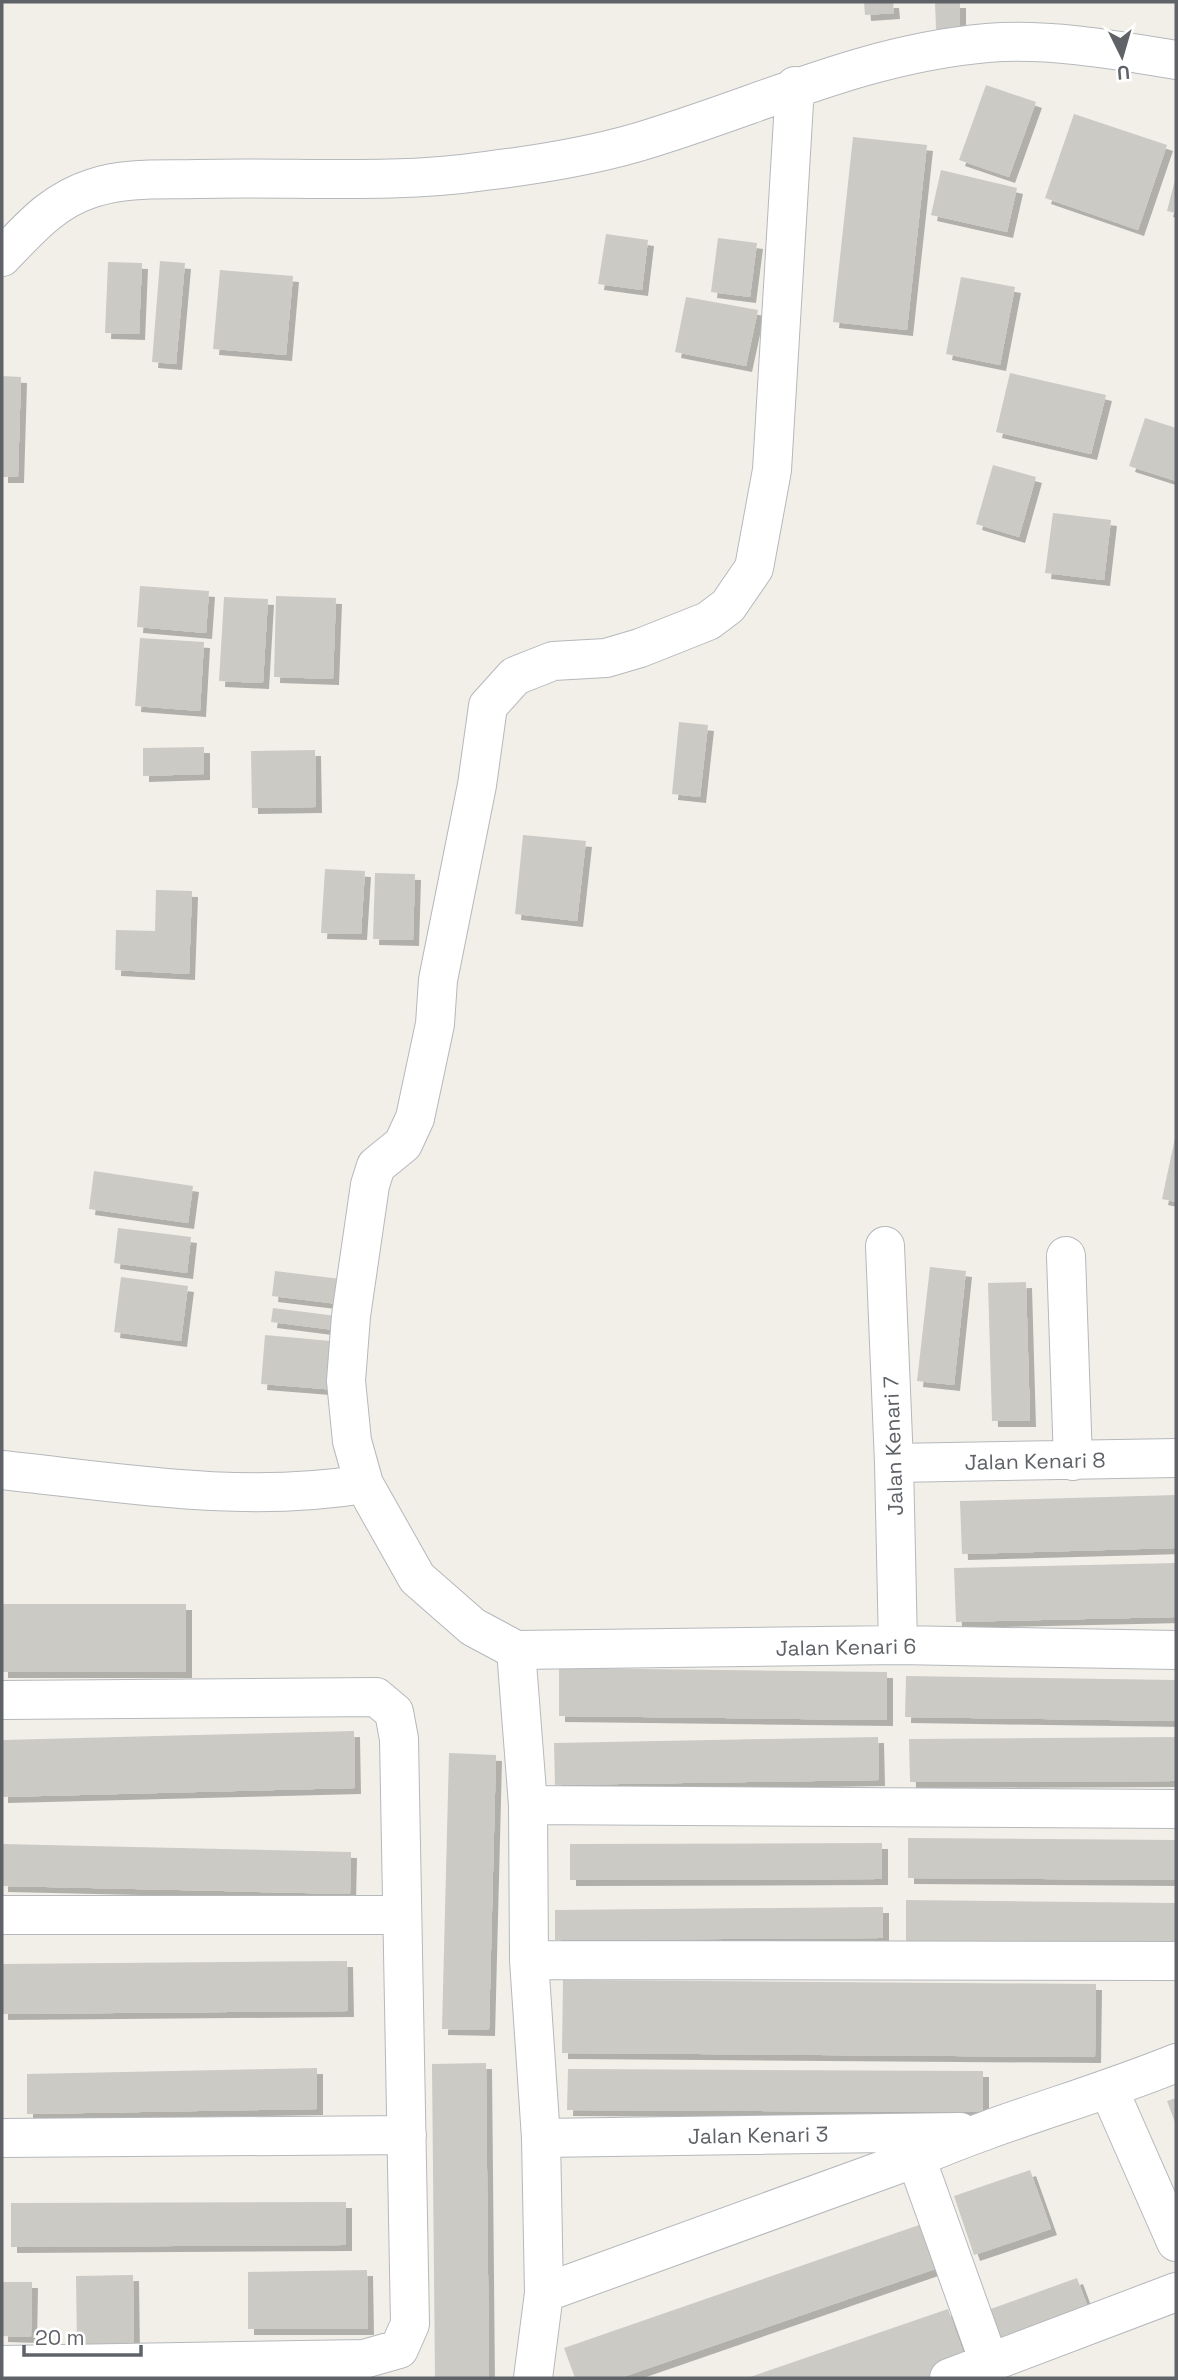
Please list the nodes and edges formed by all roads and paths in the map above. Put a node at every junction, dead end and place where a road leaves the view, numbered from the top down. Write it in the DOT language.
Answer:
graph roads {
  1 [pos="1176,60"];
  2 [pos="795,86"];
  3 [pos="2,257"];
  4 [pos="885,1247"];
  5 [pos="1066,1256"];
  6 [pos="1176,1458"];
  7 [pos="1073,1461"];
  8 [pos="894,1463"];
  9 [pos="2,1470"];
  10 [pos="364,1484"];
  11 [pos="898,1645"];
  12 [pos="516,1650"];
  13 [pos="1176,1650"];
  14 [pos="2,1700"];
  15 [pos="528,1805"];
  16 [pos="1176,1809"];
  17 [pos="2,1915"];
  18 [pos="400,1915"];
  19 [pos="529,1960"];
  20 [pos="1176,1961"];
  21 [pos="1176,2063"];
  22 [pos="1109,2090"];
  23 [pos="976,2132"];
  24 [pos="407,2134"];
  25 [pos="2,2138"];
  26 [pos="541,2138"];
  27 [pos="916,2158"];
  28 [pos="1176,2242"];
  29 [pos="1176,2292"];
  30 [pos="544,2293"];
  31 [pos="989,2362"];
  32 [pos="2,2365"];
  33 [pos="533,2378"];
  34 [pos="949,2378"];
  1 -- 2 [label="street"];
  2 -- 3 [label="street"];
  2 -- 10 [label="street"];
  4 -- 8 [label="street, Jalan Kenari 7"];
  5 -- 7 [label="street"];
  6 -- 7 [label="street, Jalan Kenari 8"];
  7 -- 8 [label="street, Jalan Kenari 8"];
  8 -- 11 [label="street, Jalan Kenari 7"];
  9 -- 10 [label="street"];
  10 -- 12 [label="street"];
  11 -- 12 [label="street, Jalan Kenari 6"];
  11 -- 13 [label="street, Jalan Kenari 6"];
  12 -- 15 [label="street"];
  14 -- 18 [label="street"];
  15 -- 16 [label="street"];
  15 -- 19 [label="street"];
  17 -- 18 [label="street"];
  18 -- 24 [label="street"];
  19 -- 20 [label="street"];
  19 -- 26 [label="street"];
  21 -- 22 [label="street"];
  22 -- 23 [label="street"];
  22 -- 28 [label="street"];
  23 -- 26 [label="street, Jalan Kenari 3"];
  23 -- 27 [label="street"];
  24 -- 25 [label="street"];
  24 -- 32 [label="street"];
  26 -- 30 [label="street"];
  27 -- 30 [label="street"];
  27 -- 31 [label="street"];
  29 -- 31 [label="street"];
  30 -- 33 [label="street"];
  31 -- 34 [label="street"];
}
